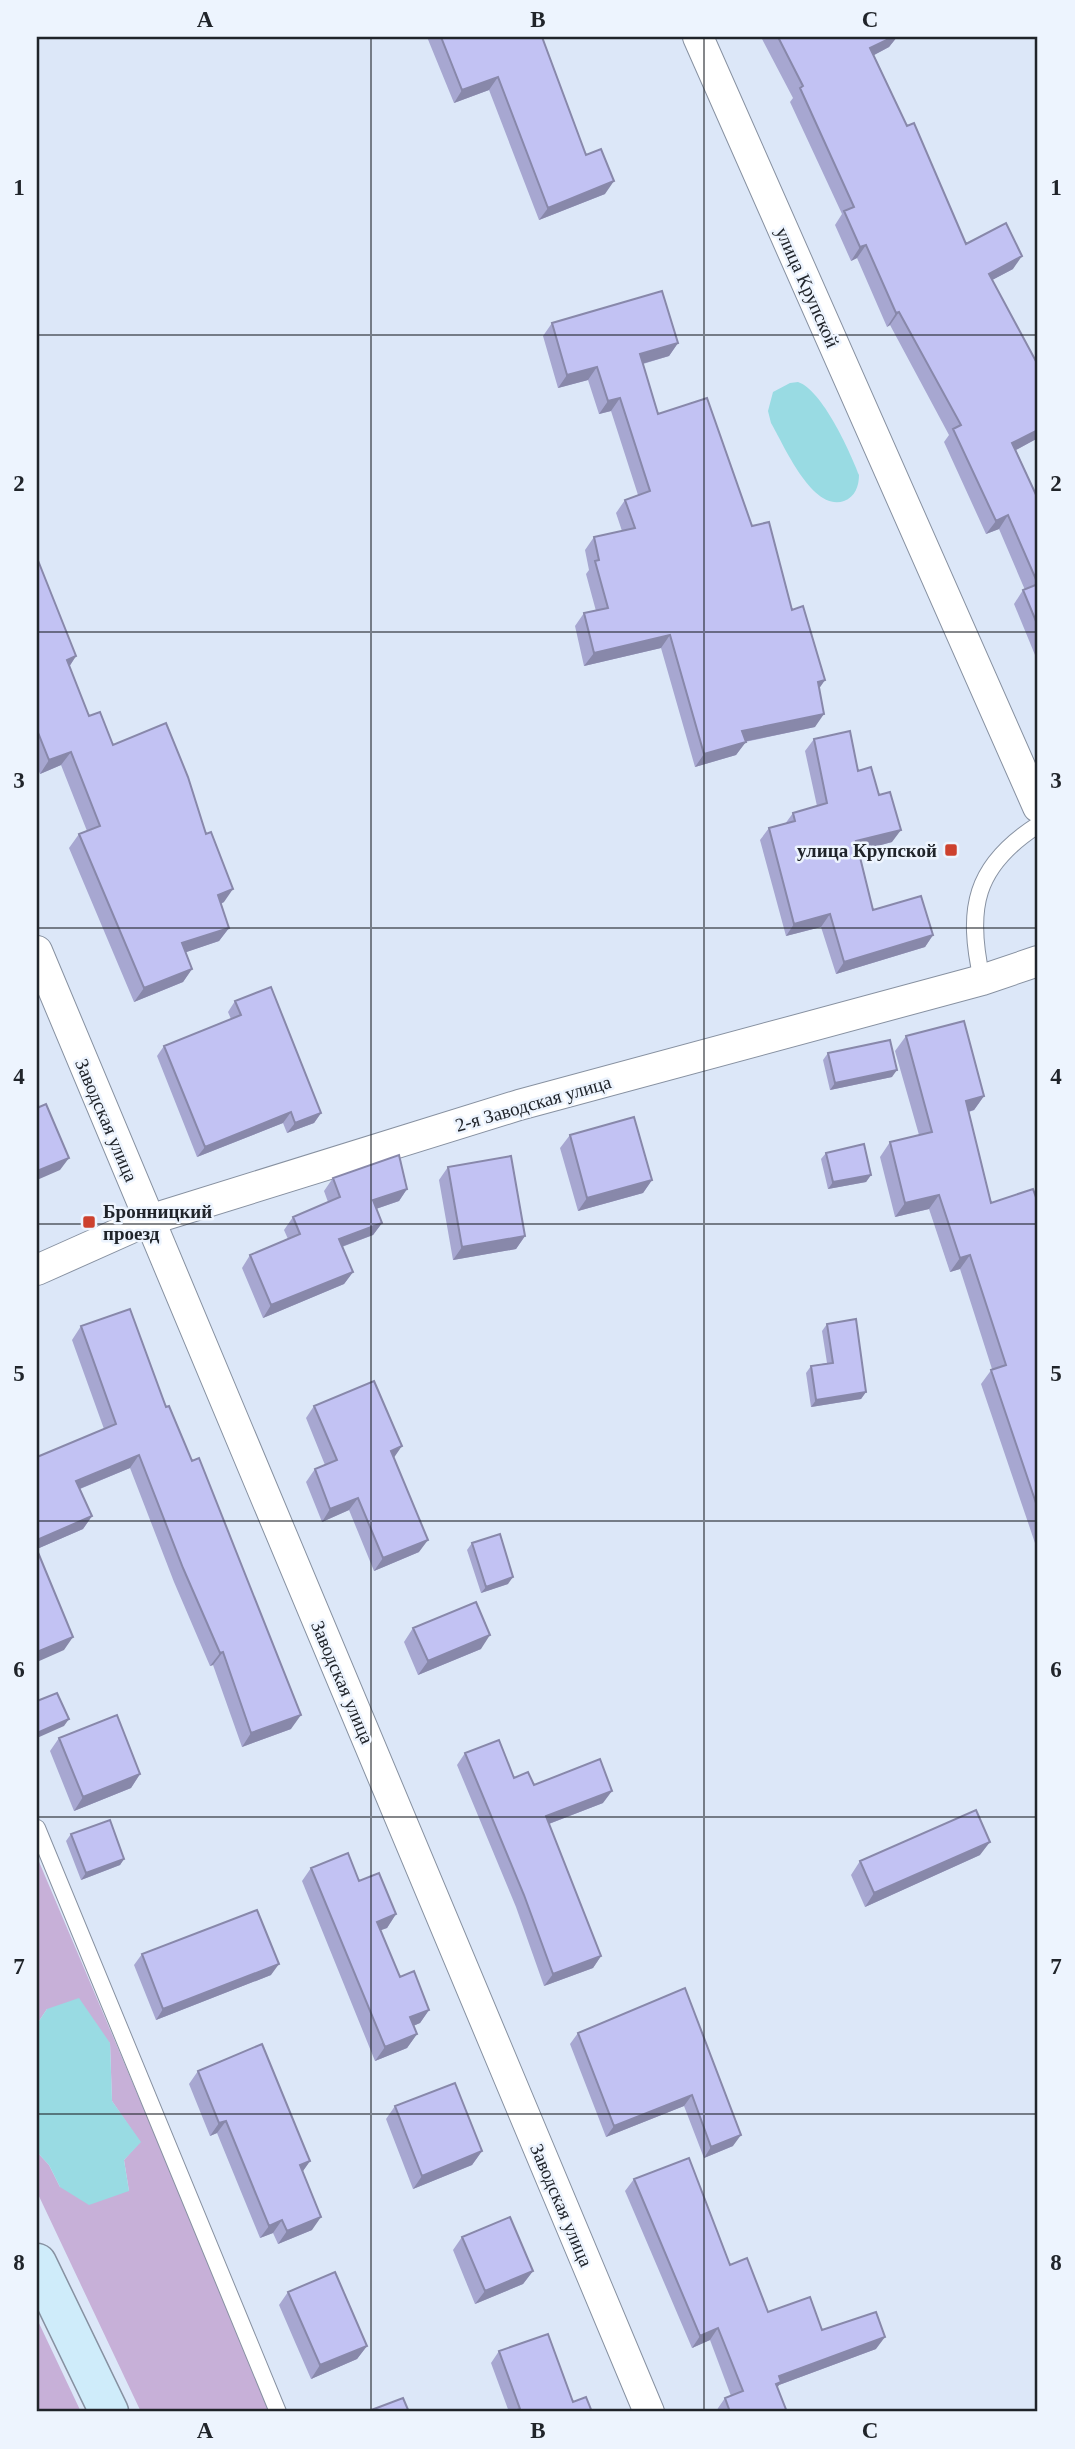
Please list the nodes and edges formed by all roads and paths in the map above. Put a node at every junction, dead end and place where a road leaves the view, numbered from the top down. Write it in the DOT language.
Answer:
graph roads {
  1 [pos="698,37"];
  2 [pos="1038,807"];
  3 [pos="1038,825"];
  4 [pos="37,951"];
  5 [pos="1038,961"];
  6 [pos="982,980"];
  7 [pos="149,1220"];
  8 [pos="37,1270"];
  9 [pos="37,1828"];
  10 [pos="37,2263"];
  11 [pos="109,2412"];
  12 [pos="278,2412"];
  13 [pos="649,2412"];
  1 -- 2 [label="street, улица Крупской"];
  3 -- 6 [label="lane"];
  4 -- 7 [label="street, Заводская улица"];
  5 -- 6 [label="street, 2-я Заводская улица"];
  6 -- 7 [label="street, 2-я Заводская улица"];
  7 -- 8 [label="street, 2-я Заводская улица"];
  7 -- 13 [label="street, Заводская улица"];
  9 -- 12 [label="lane"];
  10 -- 11 [label="main road"];
}
